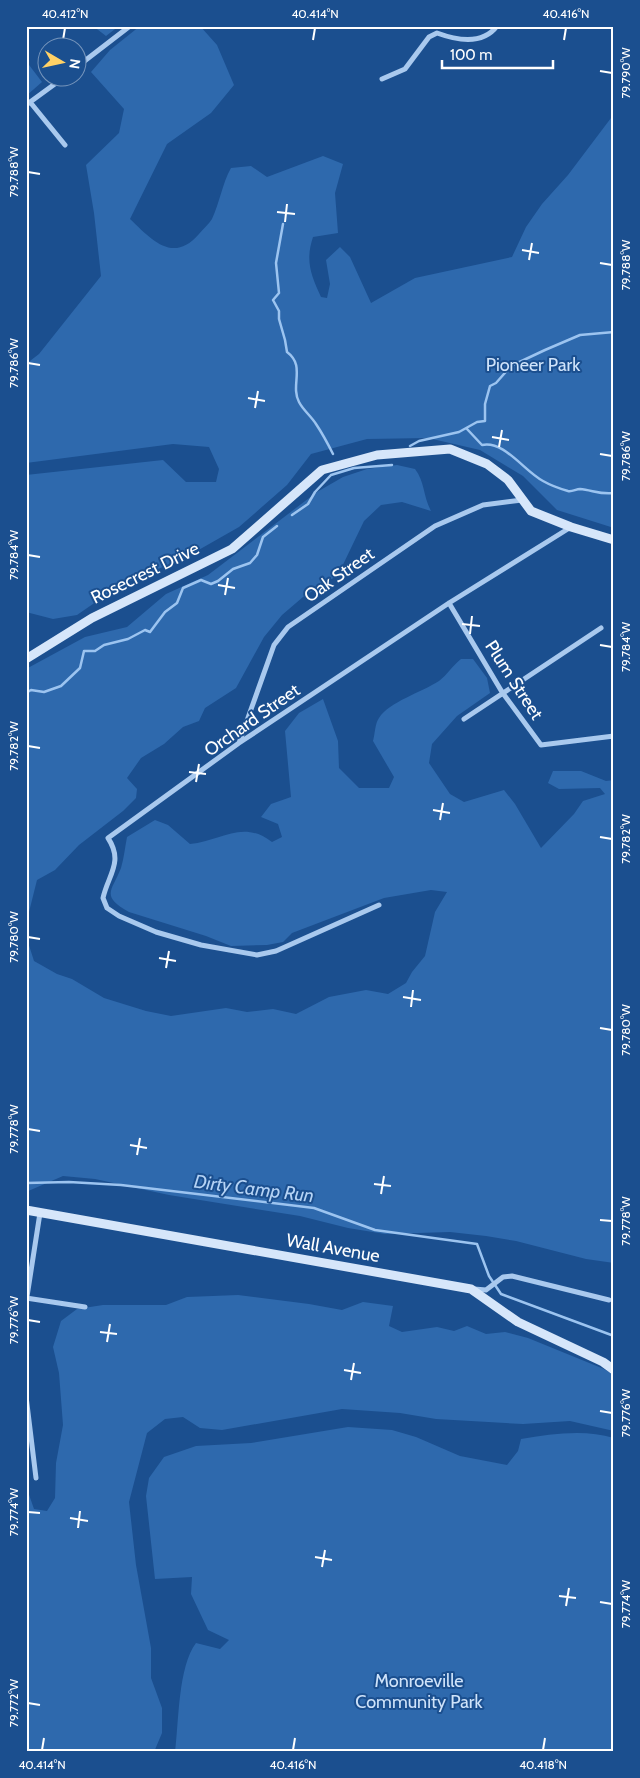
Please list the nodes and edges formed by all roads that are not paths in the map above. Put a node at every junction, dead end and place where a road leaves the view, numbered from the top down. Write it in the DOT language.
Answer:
graph roads {
  1 [pos="130,26"];
  2 [pos="497,26"];
  3 [pos="88,58"];
  4 [pos="382,79"];
  5 [pos="49,88"];
  6 [pos="28,103"];
  7 [pos="65,145"];
  8 [pos="522,500"];
  9 [pos="571,527"];
  10 [pos="614,540"];
  11 [pos="449,603"];
  12 [pos="601,628"];
  13 [pos="26,659"];
  14 [pos="502,692"];
  15 [pos="464,719"];
  16 [pos="614,736"];
  17 [pos="239,743"];
  18 [pos="379,905"];
  19 [pos="26,1210"];
  20 [pos="40,1213"];
  21 [pos="471,1289"];
  22 [pos="27,1298"];
  23 [pos="609,1300"];
  24 [pos="26,1303"];
  25 [pos="85,1307"];
  26 [pos="614,1370"];
  27 [pos="26,1396"];
  28 [pos="36,1478"];
  1 -- 3 [label="street"];
  2 -- 4 [label="street"];
  5 -- 6 [label="street"];
  6 -- 7 [label="street"];
  8 -- 9 [label="street, Rosecrest Drive"];
  8 -- 13 [label="street, Rosecrest Drive"];
  8 -- 17 [label="street, Oak Street"];
  9 -- 10 [label="street, Rosecrest Drive"];
  9 -- 11 [label="street, Orchard Street"];
  11 -- 14 [label="street, Plum Street"];
  11 -- 17 [label="street, Orchard Street"];
  12 -- 14 [label="street"];
  14 -- 15 [label="street"];
  14 -- 16 [label="street, Plum Street"];
  17 -- 18 [label="street, Orchard Street"];
  19 -- 20 [label="street, Wall Avenue"];
  20 -- 21 [label="street, Wall Avenue"];
  20 -- 22 [label="street"];
  21 -- 23 [label="street"];
  21 -- 26 [label="street, Wall Avenue"];
  22 -- 24 [label="street"];
  22 -- 25 [label="street"];
  27 -- 28 [label="street"];
}
